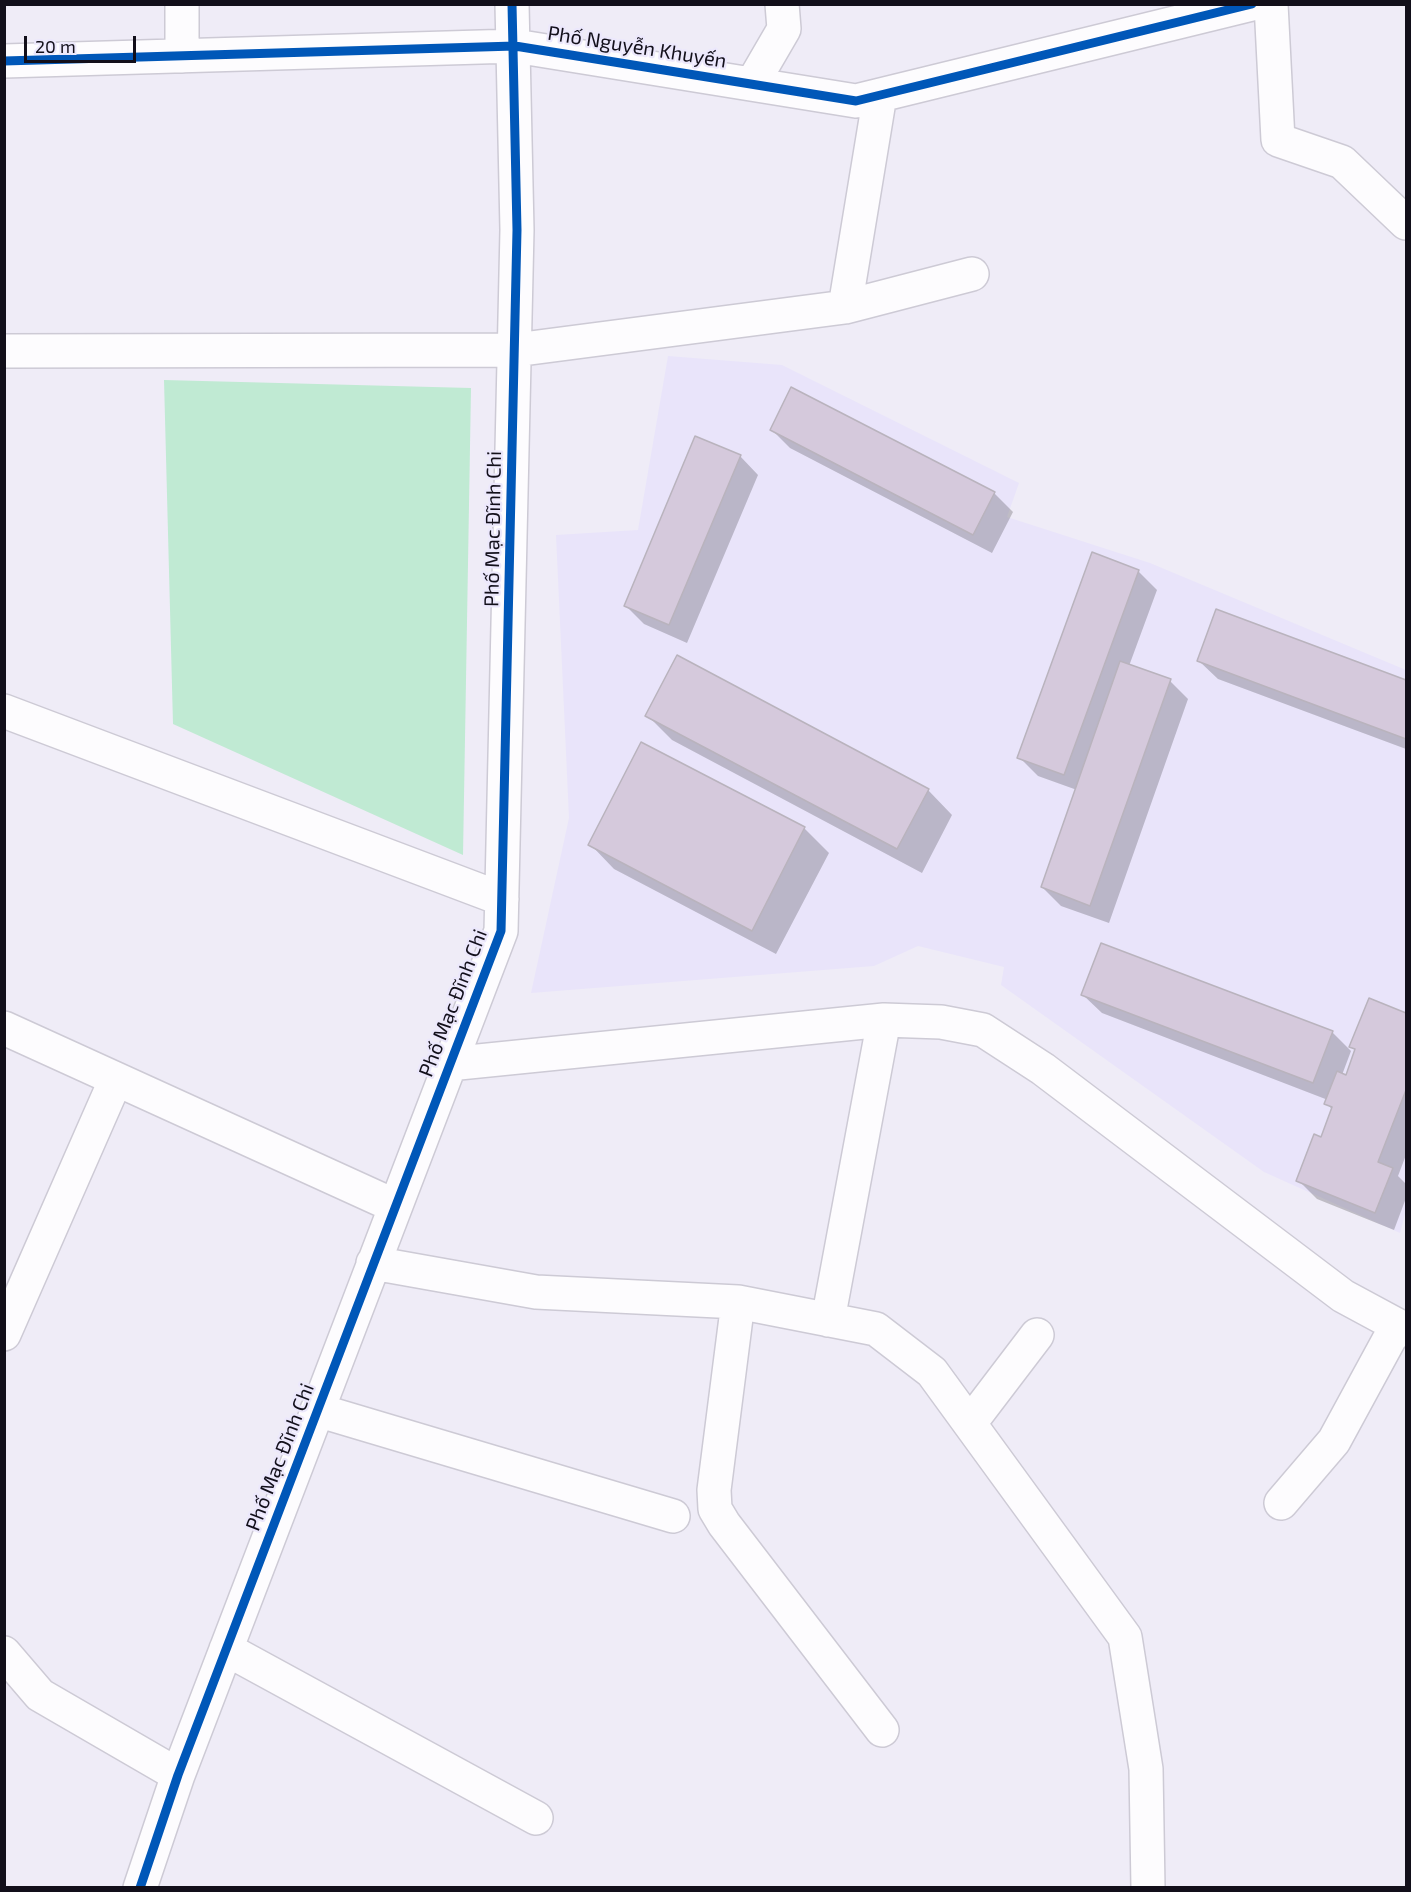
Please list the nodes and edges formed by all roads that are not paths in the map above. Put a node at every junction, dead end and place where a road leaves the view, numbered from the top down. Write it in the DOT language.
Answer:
graph roads {
  1 [pos="182,4"];
  2 [pos="512,4"];
  3 [pos="782,4"];
  4 [pos="1252,4"];
  5 [pos="1271,4"];
  6 [pos="515,46"];
  7 [pos="182,56"];
  8 [pos="4,61"];
  9 [pos="752,84"];
  10 [pos="880,95"];
  11 [pos="1407,223"];
  12 [pos="972,274"];
  13 [pos="845,307"];
  14 [pos="516,350"];
  15 [pos="4,351"];
  16 [pos="4,711"];
  17 [pos="502,899"];
  18 [pos="884,1020"];
  19 [pos="4,1028"];
  20 [pos="449,1064"];
  21 [pos="116,1079"];
  22 [pos="395,1206"];
  23 [pos="373,1263"];
  24 [pos="738,1302"];
  25 [pos="828,1320"];
  26 [pos="1402,1328"];
  27 [pos="4,1334"];
  28 [pos="1036,1335"];
  29 [pos="317,1410"];
  30 [pos="970,1423"];
  31 [pos="1281,1503"];
  32 [pos="673,1516"];
  33 [pos="226,1649"];
  34 [pos="4,1653"];
  35 [pos="882,1730"];
  36 [pos="178,1775"];
  37 [pos="536,1818"];
  38 [pos="140,1887"];
  39 [pos="1148,1887"];
  1 -- 7 [label="street"];
  2 -- 6 [label="street, Phố Mạc Đĩnh Chi"];
  3 -- 9 [label="street"];
  4 -- 10 [label="street, Phố Nguyễn Khuyến"];
  5 -- 11 [label="street"];
  6 -- 7 [label="street, Phố Nguyễn Khuyến"];
  6 -- 9 [label="street, Phố Nguyễn Khuyến"];
  6 -- 14 [label="street, Phố Mạc Đĩnh Chi"];
  7 -- 8 [label="street, Phố Nguyễn Khuyến"];
  9 -- 10 [label="street, Phố Nguyễn Khuyến"];
  10 -- 13 [label="street"];
  12 -- 13 [label="street"];
  13 -- 14 [label="street"];
  14 -- 15 [label="street"];
  14 -- 17 [label="street, Phố Mạc Đĩnh Chi"];
  16 -- 17 [label="street"];
  17 -- 20 [label="street, Phố Mạc Đĩnh Chi"];
  18 -- 20 [label="street"];
  18 -- 25 [label="street"];
  18 -- 26 [label="street"];
  19 -- 21 [label="street"];
  20 -- 22 [label="street, Phố Mạc Đĩnh Chi"];
  21 -- 22 [label="street"];
  21 -- 27 [label="street"];
  22 -- 23 [label="street, Phố Mạc Đĩnh Chi"];
  23 -- 24 [label="street"];
  23 -- 29 [label="street, Phố Mạc Đĩnh Chi"];
  24 -- 25 [label="street"];
  24 -- 35 [label="street"];
  25 -- 30 [label="street"];
  26 -- 31 [label="street"];
  28 -- 30 [label="street"];
  29 -- 32 [label="street"];
  29 -- 33 [label="street, Phố Mạc Đĩnh Chi"];
  30 -- 39 [label="street"];
  33 -- 36 [label="street, Phố Mạc Đĩnh Chi"];
  33 -- 37 [label="street"];
  34 -- 36 [label="street"];
  36 -- 38 [label="street, Phố Mạc Đĩnh Chi"];
}
